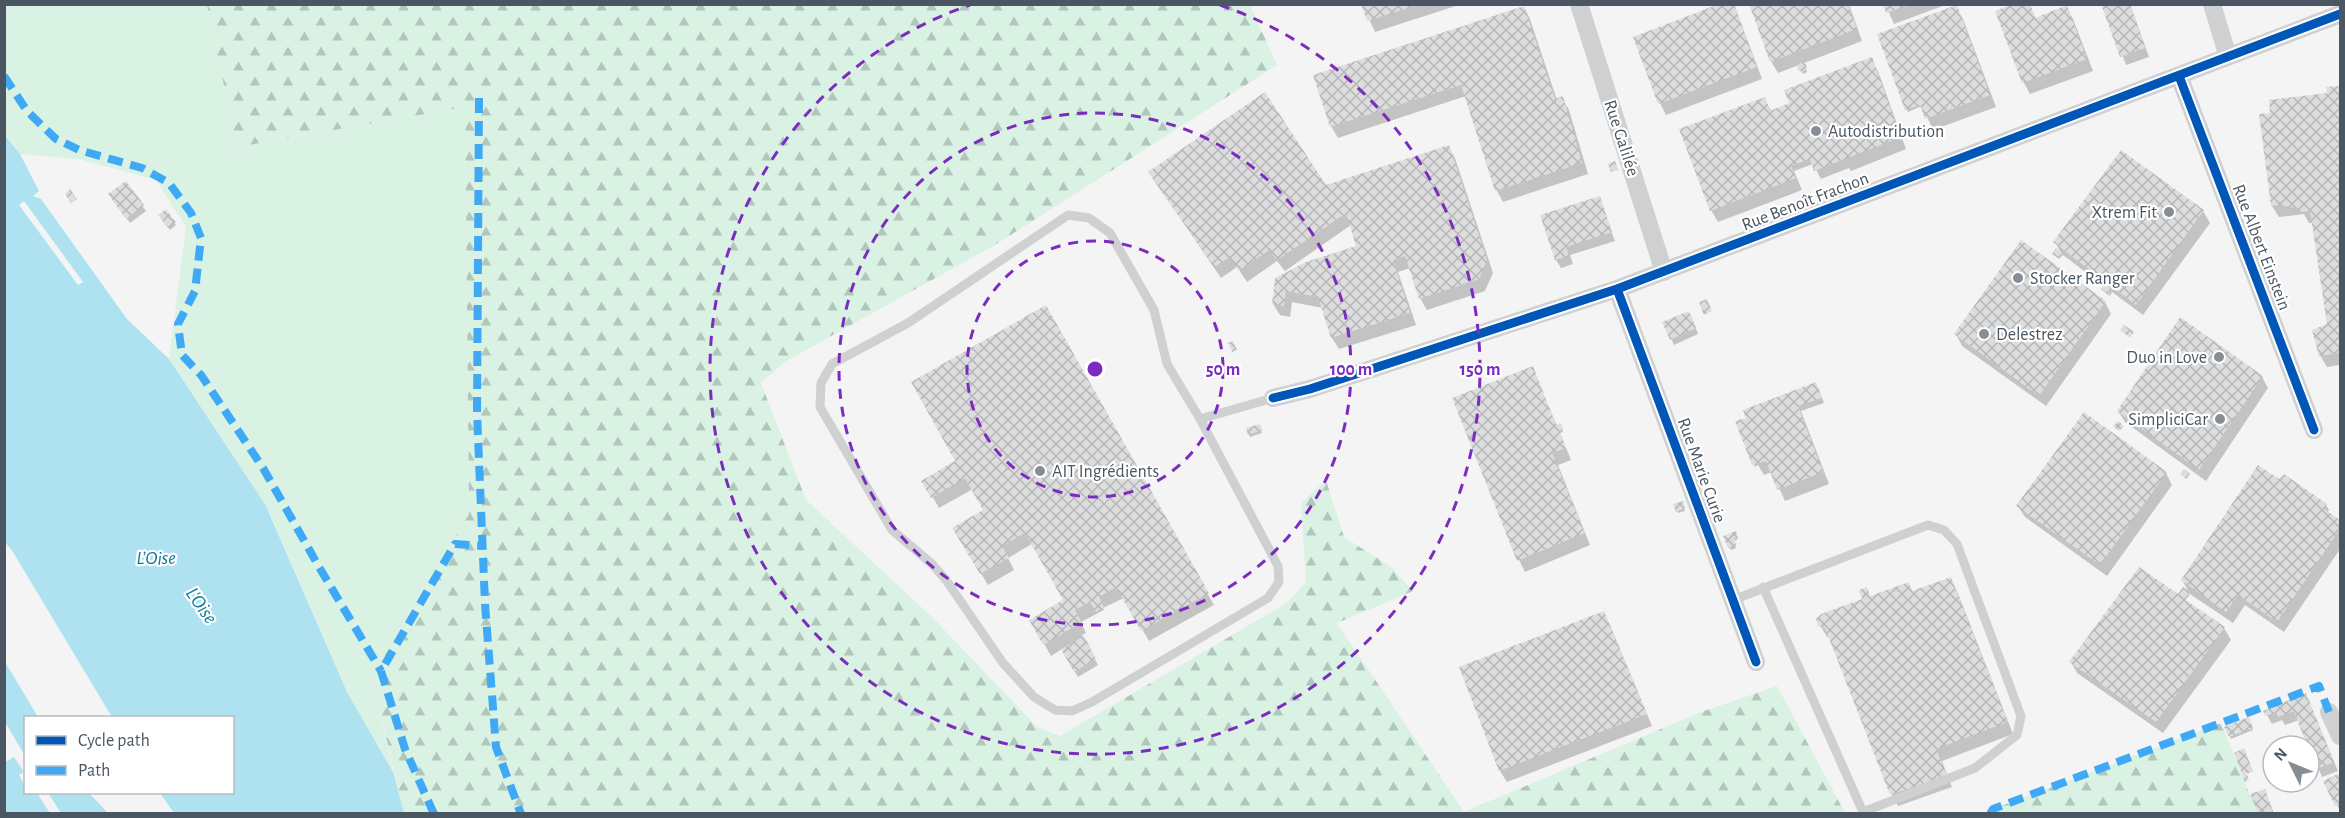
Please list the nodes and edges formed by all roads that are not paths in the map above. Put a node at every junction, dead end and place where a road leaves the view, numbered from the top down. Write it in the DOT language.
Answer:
graph roads {
  1 [pos="1579,4"];
  2 [pos="2212,4"];
  3 [pos="2340,14"];
  4 [pos="2228,57"];
  5 [pos="2179,76"];
  6 [pos="1664,272"];
  7 [pos="1617,289"];
  8 [pos="1274,398"];
  9 [pos="1200,420"];
  10 [pos="2314,430"];
  11 [pos="1764,586"];
  12 [pos="1733,600"];
  13 [pos="1756,662"];
  1 -- 6 [label="street, Rue Galilée"];
  2 -- 4 [label="street"];
  3 -- 4 [label="street, Rue Benoît Frachon"];
  4 -- 5 [label="street, Rue Benoît Frachon"];
  5 -- 6 [label="street, Rue Benoît Frachon"];
  5 -- 10 [label="street, Rue Albert Einstein"];
  6 -- 7 [label="street, Rue Benoît Frachon"];
  7 -- 8 [label="street, Rue Benoît Frachon"];
  7 -- 12 [label="street, Rue Marie Curie"];
  8 -- 9 [label="lane"];
  9 -- 9 [label="lane"];
  11 -- 11 [label="lane"];
  11 -- 12 [label="lane"];
  12 -- 13 [label="street, Rue Marie Curie"];
}
